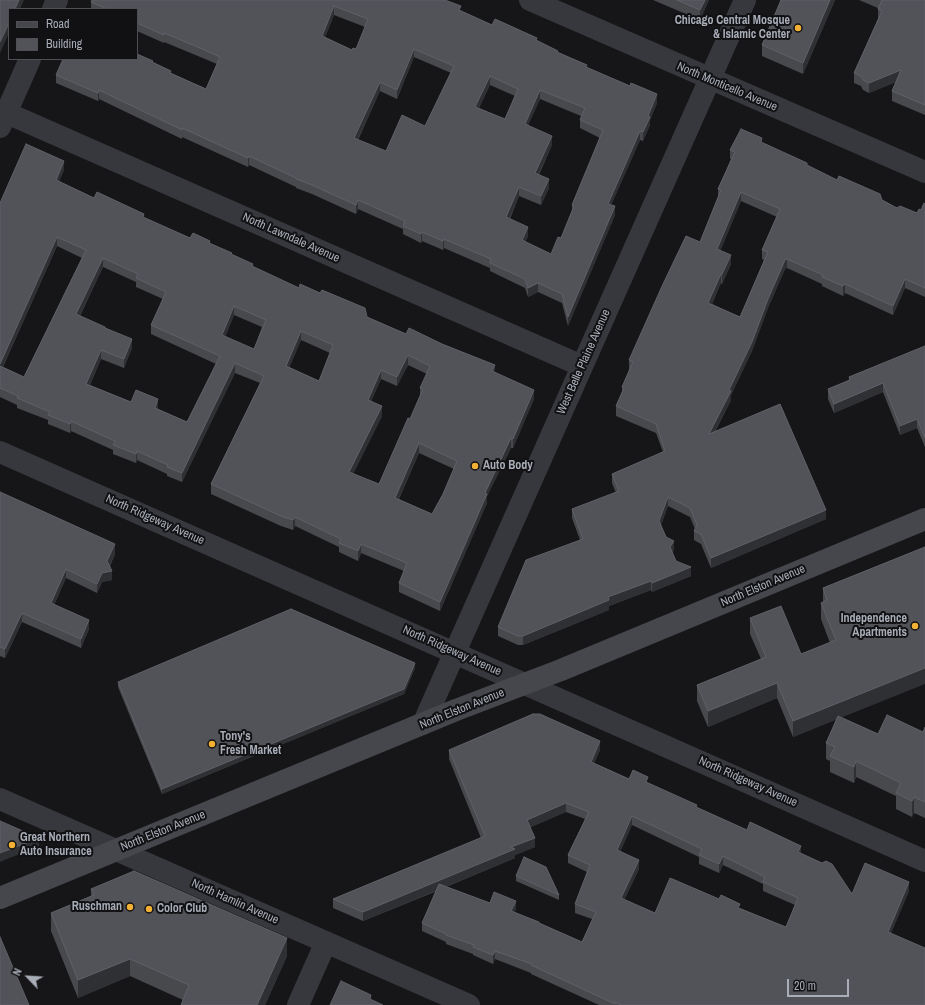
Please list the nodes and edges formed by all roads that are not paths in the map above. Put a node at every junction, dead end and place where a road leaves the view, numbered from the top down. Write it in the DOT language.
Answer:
graph roads {
  1 [pos="530,0"];
  2 [pos="745,0"];
  3 [pos="30,60"];
  4 [pos="710,79"];
  5 [pos="2,116"];
  6 [pos="925,172"];
  7 [pos="582,366"];
  8 [pos="0,452"];
  9 [pos="925,519"];
  10 [pos="454,653"];
  11 [pos="525,684"];
  12 [pos="423,724"];
  13 [pos="0,799"];
  14 [pos="117,850"];
  15 [pos="925,861"];
  16 [pos="0,898"];
  17 [pos="326,942"];
  18 [pos="298,1005"];
  19 [pos="469,1005"];
  1 -- 4 [label="street, North Monticello Avenue"];
  2 -- 4 [label="street, West Belle Plaine Avenue"];
  3 -- 5 [label="street"];
  4 -- 6 [label="street, North Monticello Avenue"];
  4 -- 7 [label="street, West Belle Plaine Avenue"];
  5 -- 7 [label="street, North Lawndale Avenue"];
  7 -- 10 [label="street, West Belle Plaine Avenue"];
  8 -- 10 [label="street, North Ridgeway Avenue"];
  9 -- 11 [label="main road, North Elston Avenue"];
  10 -- 11 [label="street, North Ridgeway Avenue"];
  10 -- 12 [label="street, West Belle Plaine Avenue"];
  11 -- 12 [label="main road, North Elston Avenue"];
  11 -- 15 [label="street, North Ridgeway Avenue"];
  12 -- 14 [label="main road, North Elston Avenue"];
  13 -- 14 [label="street, North Hamlin Avenue"];
  14 -- 16 [label="main road, North Elston Avenue"];
  14 -- 17 [label="street, North Hamlin Avenue"];
  17 -- 18 [label="street"];
  17 -- 19 [label="street, North Hamlin Avenue"];
}
